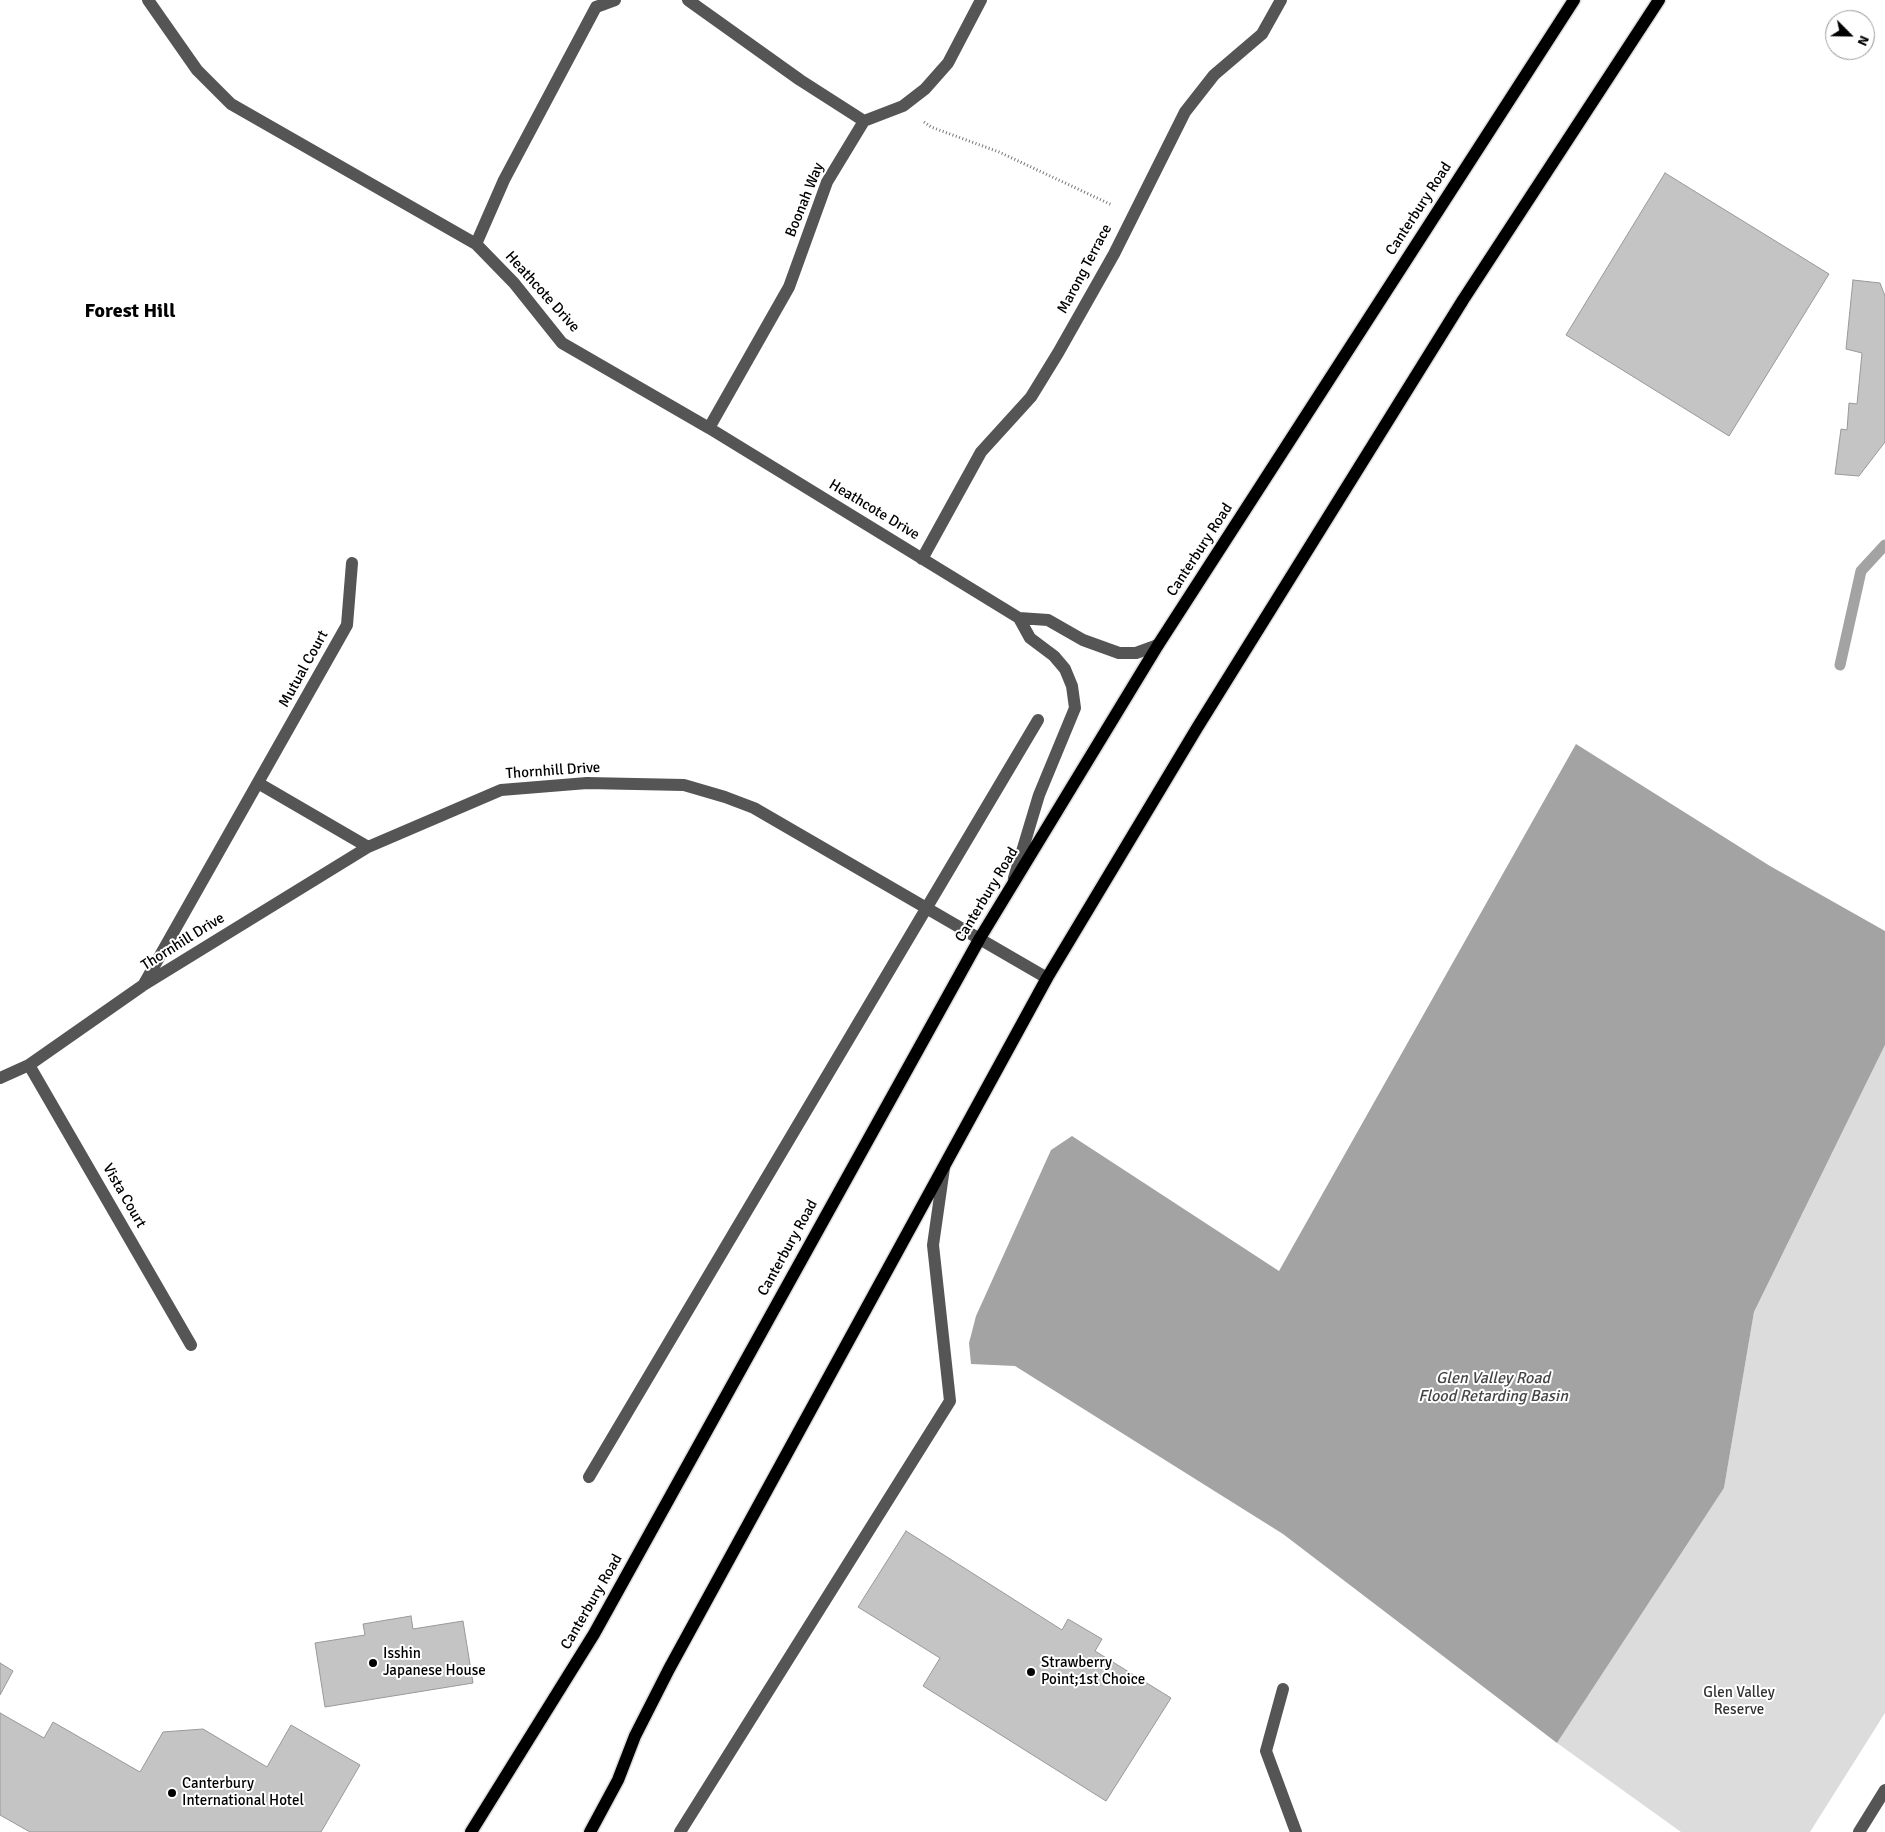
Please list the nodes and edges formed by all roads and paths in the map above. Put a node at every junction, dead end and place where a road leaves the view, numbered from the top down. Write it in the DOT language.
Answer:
graph roads {
  1 [pos="148,0"];
  2 [pos="615,0"];
  3 [pos="688,0"];
  4 [pos="981,0"];
  5 [pos="1281,0"];
  6 [pos="1574,0"];
  7 [pos="1659,0"];
  8 [pos="594,4"];
  9 [pos="903,106"];
  10 [pos="864,121"];
  11 [pos="1132,214"];
  12 [pos="476,244"];
  13 [pos="709,428"];
  14 [pos="922,559"];
  15 [pos="352,563"];
  16 [pos="1019,618"];
  17 [pos="1158,645"];
  18 [pos="1038,720"];
  19 [pos="258,783"];
  20 [pos="368,847"];
  21 [pos="1011,888"];
  22 [pos="927,908"];
  23 [pos="980,938"];
  24 [pos="1047,978"];
  25 [pos="142,986"];
  26 [pos="29,1065"];
  27 [pos="0,1078"];
  28 [pos="944,1163"];
  29 [pos="191,1344"];
  30 [pos="589,1477"];
  31 [pos="1283,1688"];
  32 [pos="1885,1790"];
  33 [pos="471,1832"];
  34 [pos="590,1832"];
  35 [pos="680,1832"];
  36 [pos="1296,1832"];
  37 [pos="1859,1832"];
  1 -- 12 [label="street, Heathcote Drive"];
  2 -- 8 [label="street"];
  3 -- 10 [label="street"];
  4 -- 9 [label="street"];
  5 -- 11 [label="street, Marong Terrace"];
  6 -- 17 [label="main road, Canterbury Road"];
  7 -- 24 [label="main road"];
  8 -- 12 [label="street"];
  9 -- 10 [label="street"];
  9 -- 11 [label="path"];
  10 -- 13 [label="street, Boonah Way"];
  11 -- 14 [label="street, Marong Terrace"];
  12 -- 13 [label="street, Heathcote Drive"];
  13 -- 14 [label="street, Heathcote Drive"];
  14 -- 16 [label="street, Heathcote Drive"];
  15 -- 19 [label="street, Mutual Court"];
  16 -- 17 [label="street, Heathcote Drive"];
  16 -- 21 [label="street, Heathcote Drive"];
  17 -- 21 [label="main road, Canterbury Road"];
  18 -- 22 [label="street"];
  19 -- 20 [label="street"];
  19 -- 25 [label="street, Mutual Court"];
  20 -- 22 [label="street, Thornhill Drive"];
  20 -- 25 [label="street, Thornhill Drive"];
  21 -- 23 [label="main road, Canterbury Road"];
  22 -- 23 [label="street, Thornhill Drive"];
  22 -- 30 [label="street"];
  23 -- 24 [label="street, Thornhill Drive"];
  23 -- 33 [label="main road, Canterbury Road"];
  24 -- 28 [label="main road"];
  25 -- 26 [label="street, Thornhill Drive"];
  26 -- 27 [label="street, Thornhill Drive"];
  26 -- 29 [label="street, Vista Court"];
  28 -- 34 [label="main road"];
  28 -- 35 [label="street"];
  31 -- 36 [label="street"];
  32 -- 37 [label="street"];
}
